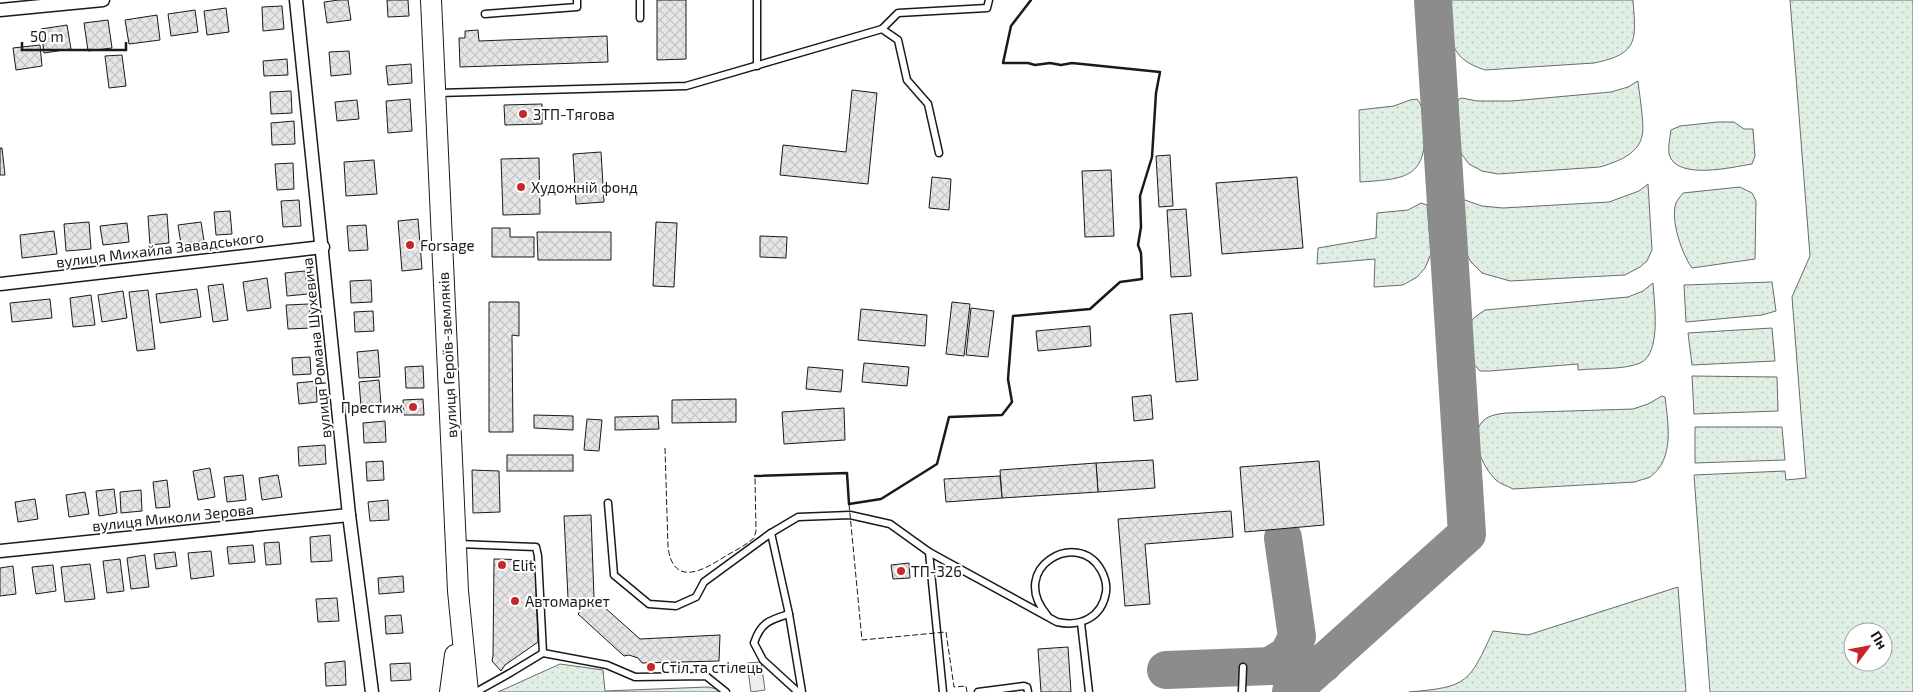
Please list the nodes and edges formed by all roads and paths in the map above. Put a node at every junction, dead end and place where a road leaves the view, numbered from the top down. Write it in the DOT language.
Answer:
graph roads {
  1 [pos="103,0"];
  2 [pos="296,0"];
  3 [pos="431,0"];
  4 [pos="577,0"];
  5 [pos="640,0"];
  6 [pos="757,0"];
  7 [pos="989,0"];
  8 [pos="0,10"];
  9 [pos="485,14"];
  10 [pos="640,18"];
  11 [pos="882,29"];
  12 [pos="757,66"];
  13 [pos="434,93"];
  14 [pos="939,153"];
  15 [pos="323,247"];
  16 [pos="0,284"];
  17 [pos="608,503"];
  18 [pos="349,515"];
  19 [pos="771,533"];
  20 [pos="456,543"];
  21 [pos="0,550"];
  22 [pos="929,552"];
  23 [pos="458,591"];
  24 [pos="789,614"];
  25 [pos="1047,615"];
  26 [pos="1081,623"];
  27 [pos="543,653"];
  28 [pos="1243,667"];
  29 [pos="372,692"];
  30 [pos="450,692"];
  31 [pos="468,692"];
  32 [pos="476,692"];
  33 [pos="726,692"];
  34 [pos="800,692"];
  35 [pos="943,692"];
  36 [pos="978,692"];
  37 [pos="1028,692"];
  38 [pos="1089,692"];
  39 [pos="1242,692"];
  1 -- 8 [label="street"];
  2 -- 15 [label="street, вулиця Романа Шухевича"];
  3 -- 13 [label="main road, вулиця Героїв-земляків"];
  4 -- 9 [label="lane"];
  5 -- 10 [label="lane"];
  6 -- 12 [label="lane"];
  7 -- 11 [label="lane"];
  11 -- 12 [label="lane"];
  11 -- 14 [label="lane"];
  12 -- 13 [label="lane"];
  13 -- 20 [label="main road, вулиця Героїв-земляків"];
  15 -- 16 [label="street, вулиця Михайла Завадського"];
  15 -- 18 [label="street, вулиця Романа Шухевича"];
  17 -- 19 [label="lane"];
  18 -- 21 [label="street, вулиця Миколи Зерова"];
  18 -- 29 [label="street, вулиця Романа Шухевича"];
  19 -- 22 [label="lane"];
  19 -- 24 [label="lane"];
  20 -- 23 [label="main road, вулиця Героїв-земляків"];
  20 -- 27 [label="lane"];
  22 -- 25 [label="lane"];
  22 -- 35 [label="lane"];
  23 -- 30 [label="main road"];
  23 -- 31 [label="main road"];
  24 -- 34 [label="lane"];
  24 -- 34 [label="lane"];
  25 -- 26 [label="lane"];
  25 -- 26 [label="lane"];
  26 -- 38 [label="lane"];
  27 -- 32 [label="lane"];
  27 -- 33 [label="lane"];
  28 -- 39 [label="lane"];
  36 -- 37 [label="lane"];
}
